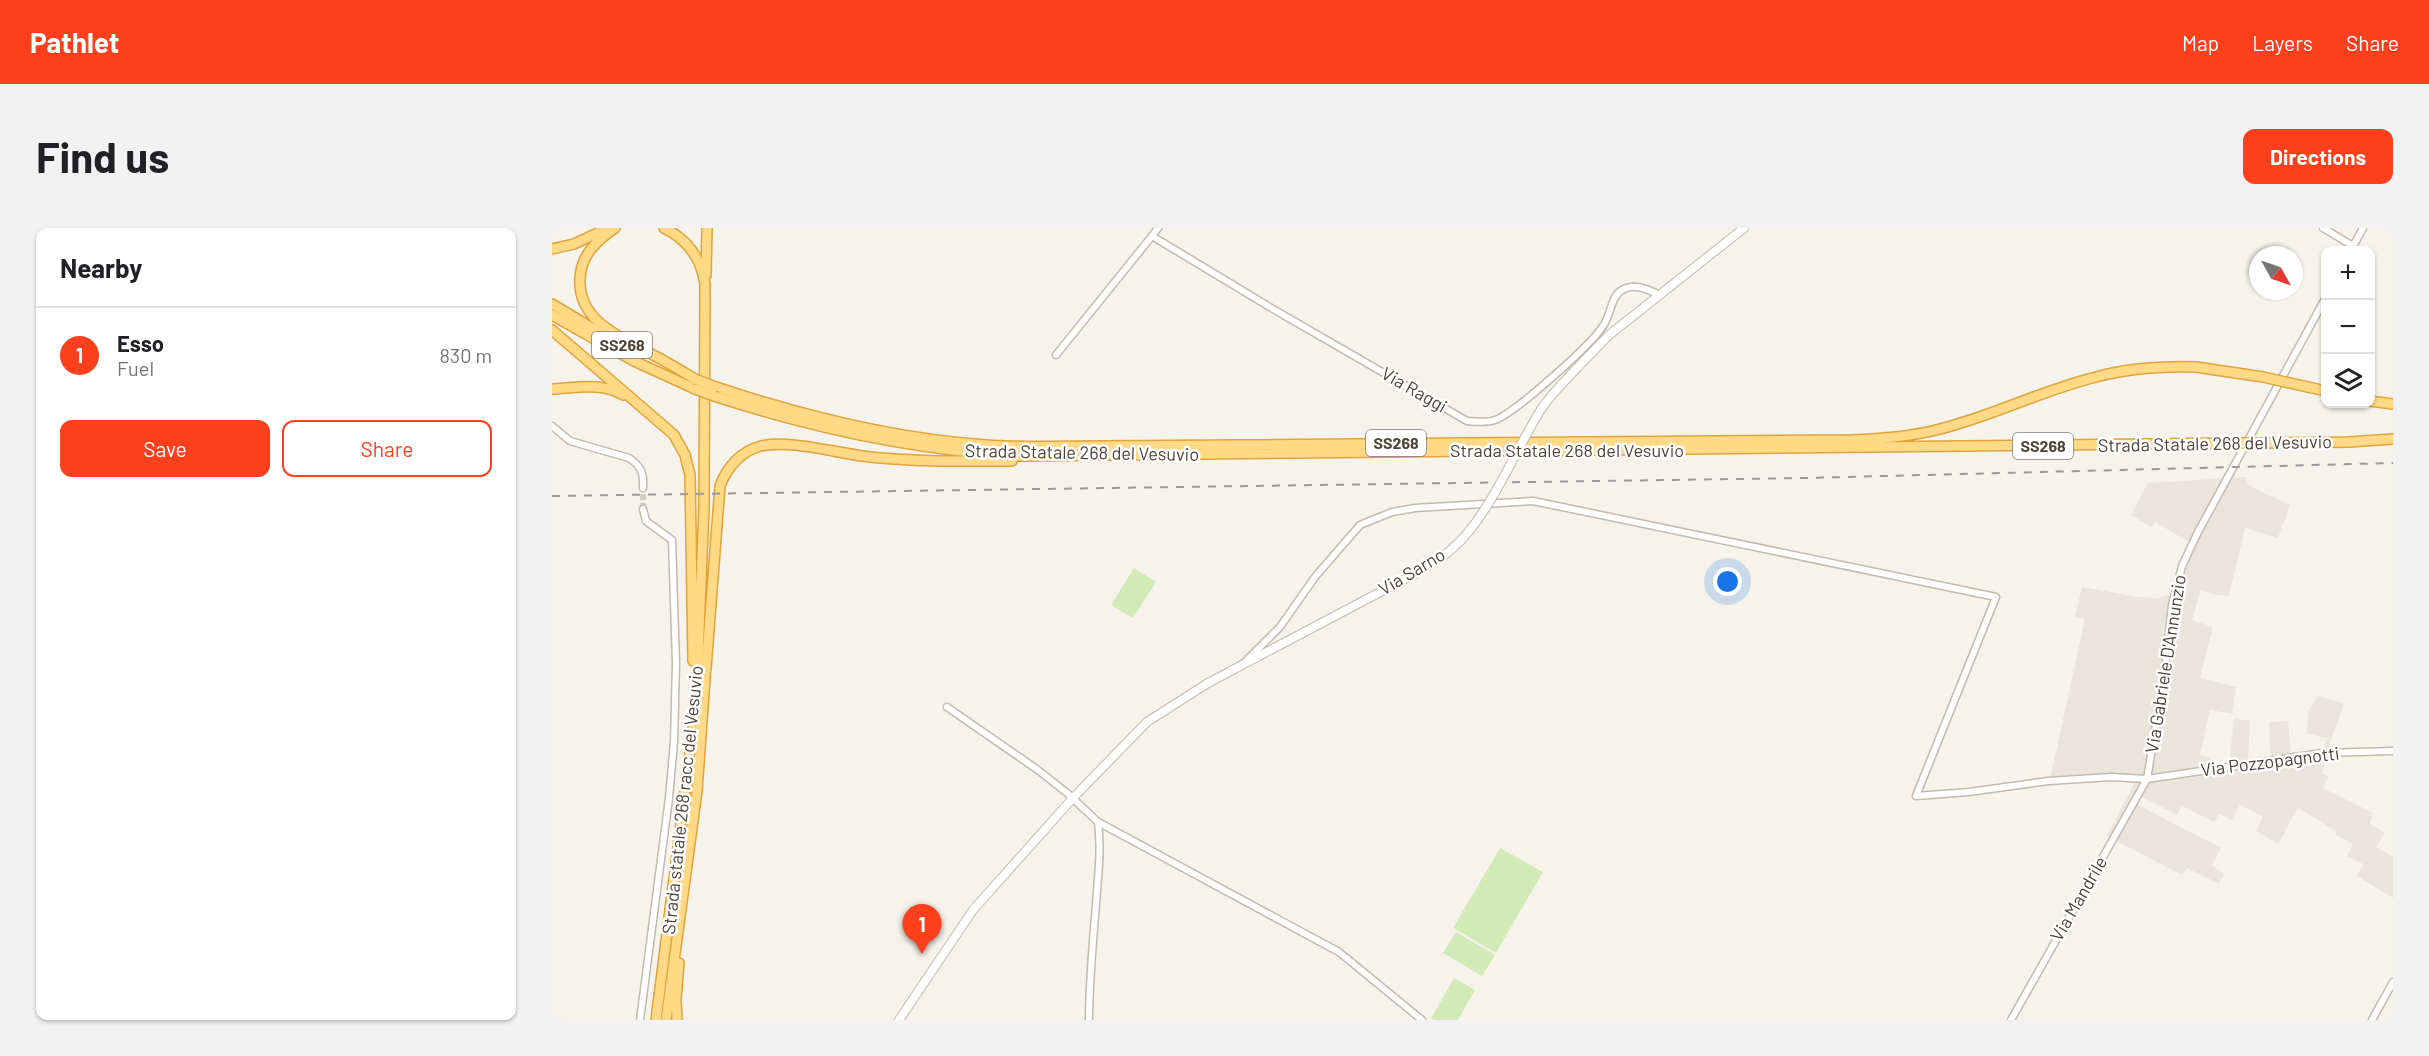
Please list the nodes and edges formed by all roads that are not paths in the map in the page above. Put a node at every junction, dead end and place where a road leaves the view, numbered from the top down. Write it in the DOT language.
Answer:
graph roads {
  1 [pos="614,228"];
  2 [pos="664,228"];
  3 [pos="707,228"];
  4 [pos="1158,228"];
  5 [pos="1744,228"];
  6 [pos="2323,228"];
  7 [pos="2363,228"];
  8 [pos="1152,236"];
  9 [pos="2349,246"];
  10 [pos="2353,246"];
  11 [pos="552,249"];
  12 [pos="705,284"];
  13 [pos="1658,294"];
  14 [pos="2323,300"];
  15 [pos="552,304"];
  16 [pos="552,315"];
  17 [pos="552,330"];
  18 [pos="1056,355"];
  19 [pos="695,384"];
  20 [pos="552,389"];
  21 [pos="2321,390"];
  22 [pos="717,392"];
  23 [pos="2375,402"];
  24 [pos="2393,404"];
  25 [pos="640,406"];
  26 [pos="552,426"];
  27 [pos="2393,439"];
  28 [pos="1101,456"];
  29 [pos="643,488"];
  30 [pos="705,507"];
  31 [pos="643,509"];
  32 [pos="1240,667"];
  33 [pos="706,669"];
  34 [pos="947,707"];
  35 [pos="2393,751"];
  36 [pos="690,757"];
  37 [pos="2147,779"];
  38 [pos="1072,799"];
  39 [pos="1098,822"];
  40 [pos="681,909"];
  41 [pos="2393,982"];
  42 [pos="640,1020"];
  43 [pos="656,1020"];
  44 [pos="666,1020"];
  45 [pos="677,1020"];
  46 [pos="899,1020"];
  47 [pos="1089,1020"];
  48 [pos="1422,1020"];
  49 [pos="2011,1020"];
  50 [pos="2372,1020"];
  1 -- 11 [label="highway"];
  1 -- 19 [label="highway"];
  2 -- 12 [label="highway, Strada statale 268 racc del Vesuvio"];
  3 -- 12 [label="highway"];
  4 -- 8 [label="street"];
  5 -- 13 [label="street, Via Sarno"];
  6 -- 9 [label="street"];
  7 -- 10 [label="street"];
  8 -- 13 [label="street, Via Raggi"];
  8 -- 18 [label="street"];
  12 -- 30 [label="highway, Strada statale 268 racc del Vesuvio"];
  13 -- 32 [label="street, Via Sarno, bridge"];
  14 -- 37 [label="street, Via Gabriele D'Annunzio"];
  15 -- 19 [label="highway, Strada Statale 268 del Vesuvio / SS268"];
  16 -- 19 [label="highway, Strada Statale 268 del Vesuvio / SS268"];
  17 -- 25 [label="highway"];
  19 -- 22 [label="highway, Strada Statale 268 del Vesuvio / SS268, bridge"];
  20 -- 25 [label="highway"];
  21 -- 22 [label="highway, Strada Statale 268 del Vesuvio / SS268, bridge"];
  22 -- 28 [label="highway, Strada Statale 268 del Vesuvio / SS268"];
  23 -- 24 [label="highway"];
  25 -- 36 [label="highway"];
  26 -- 29 [label="street"];
  27 -- 28 [label="highway, Strada Statale 268 del Vesuvio / SS268, bridge"];
  28 -- 33 [label="highway"];
  30 -- 33 [label="highway, Strada statale 268 racc del Vesuvio"];
  30 -- 36 [label="highway, Strada statale 268 racc del Vesuvio"];
  31 -- 42 [label="street"];
  32 -- 37 [label="street, Via Pozzopagnotti"];
  32 -- 38 [label="street, Via Sarno"];
  33 -- 40 [label="highway, Strada statale 268 racc del Vesuvio"];
  34 -- 38 [label="street"];
  35 -- 37 [label="street, Via Pozzopagnotti"];
  36 -- 43 [label="highway, Strada statale 268 racc del Vesuvio"];
  37 -- 49 [label="street, Via Mandrile"];
  38 -- 39 [label="street"];
  38 -- 46 [label="street, Via Sarno"];
  39 -- 47 [label="street"];
  39 -- 48 [label="street"];
  40 -- 44 [label="highway, Strada statale 268 racc del Vesuvio"];
  40 -- 45 [label="highway"];
  41 -- 50 [label="street"];
}
